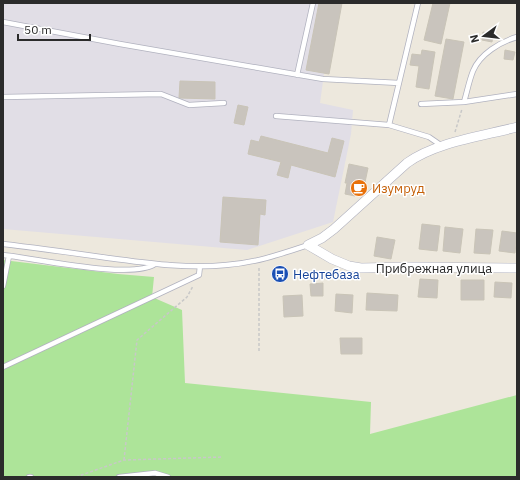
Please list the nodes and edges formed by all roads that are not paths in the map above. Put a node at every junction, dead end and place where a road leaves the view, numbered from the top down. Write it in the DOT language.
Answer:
graph roads {
  1 [pos="313,3"];
  2 [pos="418,3"];
  3 [pos="3,22"];
  4 [pos="517,37"];
  5 [pos="297,75"];
  6 [pos="399,83"];
  7 [pos="517,94"];
  8 [pos="3,97"];
  9 [pos="464,102"];
  10 [pos="224,104"];
  11 [pos="421,104"];
  12 [pos="276,116"];
  13 [pos="389,125"];
  14 [pos="517,127"];
  15 [pos="442,146"];
  16 [pos="3,244"];
  17 [pos="308,245"];
  18 [pos="3,255"];
  19 [pos="9,256"];
  20 [pos="155,264"];
  21 [pos="200,266"];
  22 [pos="517,268"];
  23 [pos="3,286"];
  24 [pos="3,367"];
  25 [pos="120,477"];
  26 [pos="168,477"];
  1 -- 5 [label="lane"];
  2 -- 6 [label="lane"];
  3 -- 5 [label="lane"];
  4 -- 9 [label="lane"];
  5 -- 6 [label="lane"];
  6 -- 13 [label="lane"];
  7 -- 9 [label="lane"];
  8 -- 10 [label="lane"];
  9 -- 11 [label="lane"];
  12 -- 13 [label="lane"];
  13 -- 15 [label="lane"];
  14 -- 15 [label="street"];
  15 -- 17 [label="street"];
  16 -- 20 [label="lane"];
  17 -- 21 [label="lane"];
  17 -- 22 [label="street, Прибрежная улица"];
  18 -- 19 [label="lane"];
  19 -- 20 [label="lane"];
  19 -- 23 [label="lane"];
  20 -- 21 [label="lane"];
  21 -- 24 [label="lane"];
  25 -- 26 [label="lane"];
}
